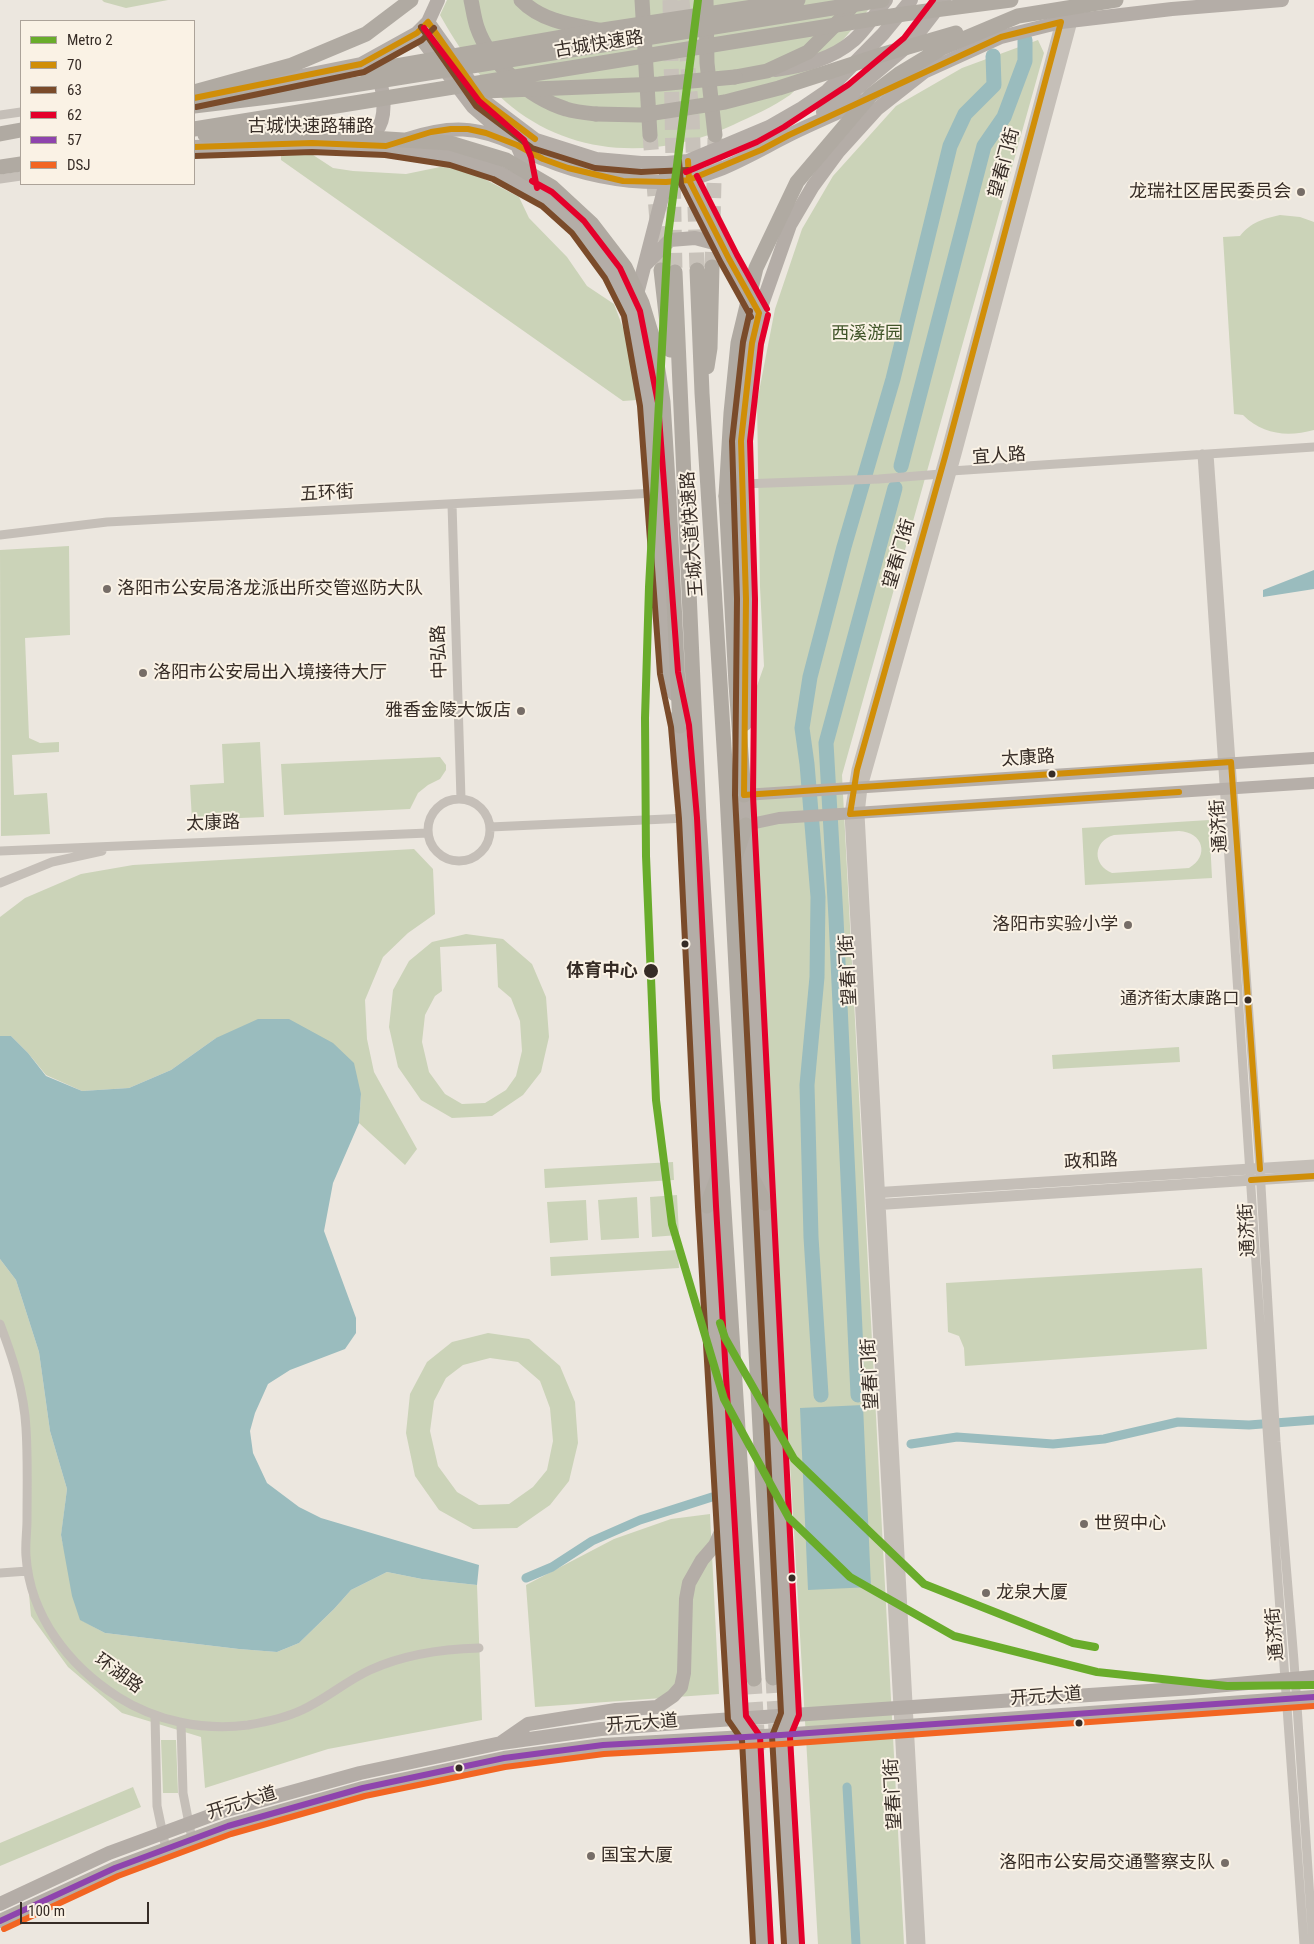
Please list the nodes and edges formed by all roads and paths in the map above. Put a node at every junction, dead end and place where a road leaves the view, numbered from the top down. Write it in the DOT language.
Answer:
graph roads {
  1 [pos="411,0"];
  2 [pos="438,0"];
  3 [pos="471,0"];
  4 [pos="522,0"];
  5 [pos="642,0"];
  6 [pos="706,0"];
  7 [pos="776,0"];
  8 [pos="798,0"];
  9 [pos="857,0"];
  10 [pos="882,0"];
  11 [pos="886,0"];
  12 [pos="911,0"];
  13 [pos="944,0"];
  14 [pos="1011,0"];
  15 [pos="1116,0"];
  16 [pos="1282,0"];
  17 [pos="759,6"];
  18 [pos="1018,16"];
  19 [pos="1066,21"];
  20 [pos="428,22"];
  21 [pos="603,30"];
  22 [pos="417,33"];
  23 [pos="361,64"];
  24 [pos="767,71"];
  25 [pos="924,72"];
  26 [pos="195,92"];
  27 [pos="310,92"];
  28 [pos="413,93"];
  29 [pos="195,98"];
  30 [pos="195,106"];
  31 [pos="20,112"];
  32 [pos="0,115"];
  33 [pos="0,124"];
  34 [pos="20,124"];
  35 [pos="20,124"];
  36 [pos="0,129"];
  37 [pos="195,129"];
  38 [pos="20,130"];
  39 [pos="0,134"];
  40 [pos="650,135"];
  41 [pos="715,135"];
  42 [pos="789,135"];
  43 [pos="195,136"];
  44 [pos="357,144"];
  45 [pos="517,145"];
  46 [pos="386,146"];
  47 [pos="195,147"];
  48 [pos="222,147"];
  49 [pos="195,151"];
  50 [pos="20,156"];
  51 [pos="0,159"];
  52 [pos="688,161"];
  53 [pos="20,163"];
  54 [pos="667,163"];
  55 [pos="0,166"];
  56 [pos="20,176"];
  57 [pos="0,179"];
  58 [pos="689,180"];
  59 [pos="666,182"];
  60 [pos="528,189"];
  61 [pos="729,259"];
  62 [pos="644,265"];
  63 [pos="712,267"];
  64 [pos="697,270"];
  65 [pos="668,271"];
  66 [pos="632,313"];
  67 [pos="759,313"];
  68 [pos="702,393"];
  69 [pos="1314,447"];
  70 [pos="1314,452"];
  71 [pos="1206,457"];
  72 [pos="947,474"];
  73 [pos="742,484"];
  74 [pos="662,495"];
  75 [pos="452,504"];
  76 [pos="0,535"];
  77 [pos="715,588"];
  78 [pos="688,591"];
  79 [pos="736,684"];
  80 [pos="680,726"];
  81 [pos="1314,758"];
  82 [pos="1227,763"];
  83 [pos="1314,783"];
  84 [pos="858,788"];
  85 [pos="1229,788"];
  86 [pos="744,795"];
  87 [pos="461,799"];
  88 [pos="855,814"];
  89 [pos="694,818"];
  90 [pos="746,825"];
  91 [pos="490,827"];
  92 [pos="428,833"];
  93 [pos="172,844"];
  94 [pos="0,852"];
  95 [pos="731,869"];
  96 [pos="0,883"];
  97 [pos="1314,1165"];
  98 [pos="722,1168"];
  99 [pos="747,1168"];
  100 [pos="1256,1175"];
  101 [pos="1314,1176"];
  102 [pos="874,1192"];
  103 [pos="765,1204"];
  104 [pos="874,1205"];
  105 [pos="707,1206"];
  106 [pos="0,1324"];
  107 [pos="726,1522"];
  108 [pos="28,1571"];
  109 [pos="0,1573"];
  110 [pos="479,1648"];
  111 [pos="1314,1677"];
  112 [pos="773,1678"];
  113 [pos="1290,1678"];
  114 [pos="754,1679"];
  115 [pos="1314,1697"];
  116 [pos="1291,1698"];
  117 [pos="903,1709"];
  118 [pos="155,1715"];
  119 [pos="790,1716"];
  120 [pos="737,1719"];
  121 [pos="181,1723"];
  122 [pos="904,1726"];
  123 [pos="781,1735"];
  124 [pos="751,1737"];
  125 [pos="501,1743"];
  126 [pos="189,1824"];
  127 [pos="163,1833"];
  128 [pos="192,1839"];
  129 [pos="166,1849"];
  130 [pos="0,1904"];
  131 [pos="0,1921"];
  132 [pos="762,1944"];
  133 [pos="793,1944"];
  134 [pos="912,1944"];
  135 [pos="920,1944"];
  136 [pos="1304,1944"];
  137 [pos="1313,1944"];
  1 -- 26 [label="highway"];
  2 -- 20 [label="main road"];
  3 -- 18 [label="highway, bridge"];
  4 -- 21 [label="highway"];
  5 -- 40 [label="highway"];
  6 -- 41 [label="highway"];
  7 -- 17 [label="highway, bridge"];
  8 -- 17 [label="highway, bridge"];
  9 -- 24 [label="highway"];
  10 -- 27 [label="highway, 古城快速路, bridge"];
  11 -- 24 [label="main road"];
  12 -- 52 [label="main road"];
  13 -- 42 [label="main road"];
  14 -- 28 [label="highway, 古城快速路, bridge"];
  15 -- 18 [label="highway, bridge"];
  16 -- 19 [label="main road"];
  17 -- 21 [label="highway, bridge"];
  18 -- 79 [label="highway, bridge"];
  19 -- 25 [label="main road"];
  19 -- 72 [label="street, 望春门街"];
  20 -- 22 [label="main road"];
  20 -- 54 [label="main road"];
  21 -- 27 [label="highway, bridge"];
  22 -- 23 [label="main road"];
  22 -- 45 [label="main road"];
  23 -- 29 [label="main road"];
  23 -- 44 [label="main road"];
  24 -- 28 [label="highway, bridge"];
  25 -- 42 [label="main road"];
  25 -- 67 [label="main road"];
  27 -- 30 [label="highway, 古城快速路, bridge"];
  28 -- 37 [label="highway, 古城快速路, bridge"];
  31 -- 32 [label="street"];
  33 -- 34 [label="highway"];
  35 -- 36 [label="main road"];
  38 -- 39 [label="highway"];
  42 -- 58 [label="main road"];
  43 -- 74 [label="highway, bridge"];
  44 -- 46 [label="main road, 古城快速路辅路"];
  44 -- 48 [label="main road, 古城快速路辅路"];
  45 -- 46 [label="main road"];
  45 -- 59 [label="main road"];
  45 -- 60 [label="main road"];
  46 -- 60 [label="main road, 古城快速路辅路"];
  47 -- 48 [label="main road, 古城快速路辅路"];
  48 -- 49 [label="street"];
  50 -- 51 [label="highway"];
  52 -- 54 [label="main road"];
  52 -- 58 [label="main road"];
  53 -- 55 [label="highway"];
  54 -- 59 [label="main road"];
  56 -- 57 [label="street"];
  58 -- 59 [label="main road"];
  58 -- 61 [label="main road"];
  59 -- 62 [label="main road"];
  60 -- 66 [label="main road, 古城快速路辅路"];
  61 -- 62 [label="main road"];
  61 -- 67 [label="main road"];
  62 -- 66 [label="main road"];
  63 -- 68 [label="highway"];
  64 -- 68 [label="highway, 王城大道快速路"];
  65 -- 78 [label="highway, 王城大道快速路"];
  66 -- 74 [label="main road, 古城快速路辅路"];
  67 -- 73 [label="main road"];
  68 -- 77 [label="highway, 王城大道快速路"];
  69 -- 71 [label="street, 宜人路"];
  70 -- 71 [label="street, 宜人路"];
  71 -- 72 [label="street, 宜人路"];
  71 -- 82 [label="street, 通济街"];
  72 -- 73 [label="street, 宜人路"];
  72 -- 84 [label="street, 望春门街"];
  73 -- 86 [label="main road"];
  74 -- 75 [label="street, 五环街"];
  74 -- 80 [label="highway"];
  75 -- 76 [label="street, 五环街"];
  75 -- 87 [label="street, 中弘路"];
  77 -- 79 [label="highway"];
  77 -- 95 [label="highway, 王城大道快速路"];
  78 -- 80 [label="highway"];
  78 -- 89 [label="highway, 王城大道快速路"];
  79 -- 86 [label="highway"];
  80 -- 89 [label="main road"];
  81 -- 82 [label="main road, 太康路"];
  82 -- 84 [label="main road, 太康路"];
  82 -- 85 [label="street, 通济街"];
  83 -- 85 [label="main road"];
  84 -- 86 [label="main road, 太康路"];
  84 -- 88 [label="street, 望春门街"];
  85 -- 88 [label="main road"];
  85 -- 100 [label="street, 通济街"];
  86 -- 90 [label="main road"];
  87 -- 91 [label="street"];
  87 -- 92 [label="street"];
  88 -- 90 [label="main road"];
  88 -- 102 [label="street, 望春门街"];
  89 -- 91 [label="street"];
  89 -- 98 [label="highway, 王城大道快速路"];
  89 -- 105 [label="main road"];
  90 -- 95 [label="highway"];
  90 -- 103 [label="main road"];
  91 -- 92 [label="street"];
  92 -- 93 [label="street, 太康路"];
  93 -- 94 [label="street, 太康路"];
  93 -- 96 [label="street"];
  95 -- 99 [label="highway, 王城大道快速路"];
  97 -- 100 [label="street, 政和路"];
  98 -- 105 [label="highway"];
  98 -- 114 [label="highway, 王城大道快速路"];
  99 -- 103 [label="highway"];
  99 -- 112 [label="highway, 王城大道快速路"];
  100 -- 101 [label="street, 政和路"];
  100 -- 102 [label="street, 政和路"];
  100 -- 104 [label="street, 政和路"];
  100 -- 113 [label="street, 通济街"];
  102 -- 104 [label="street, 望春门街"];
  103 -- 119 [label="main road"];
  104 -- 117 [label="street, 望春门街"];
  105 -- 107 [label="main road"];
  106 -- 108 [label="street, 环湖路"];
  107 -- 120 [label="main road"];
  107 -- 125 [label="main road"];
  108 -- 109 [label="street"];
  108 -- 118 [label="street, 环湖路"];
  110 -- 121 [label="street, 环湖路"];
  111 -- 113 [label="main road, 开元大道"];
  113 -- 116 [label="street, 通济街"];
  113 -- 117 [label="main road, 开元大道"];
  115 -- 116 [label="main road, 开元大道"];
  116 -- 122 [label="main road, 开元大道"];
  116 -- 136 [label="street, 通济街"];
  116 -- 137 [label="street, 通济街"];
  117 -- 119 [label="main road, 开元大道"];
  117 -- 122 [label="street, 望春门街"];
  118 -- 121 [label="street, 环湖路"];
  118 -- 127 [label="street"];
  119 -- 120 [label="main road, 开元大道"];
  119 -- 123 [label="main road"];
  120 -- 124 [label="main road"];
  120 -- 125 [label="main road, 开元大道"];
  121 -- 126 [label="street"];
  122 -- 123 [label="main road, 开元大道"];
  122 -- 134 [label="street, 望春门街"];
  122 -- 135 [label="street, 望春门街"];
  123 -- 124 [label="main road, 开元大道"];
  123 -- 133 [label="main road"];
  124 -- 128 [label="main road, 开元大道"];
  124 -- 132 [label="main road"];
  125 -- 126 [label="main road, 开元大道"];
  126 -- 127 [label="main road, 开元大道"];
  126 -- 128 [label="street"];
  127 -- 129 [label="street"];
  127 -- 130 [label="main road, 开元大道"];
  128 -- 129 [label="main road, 开元大道"];
  129 -- 131 [label="main road, 开元大道"];
}
